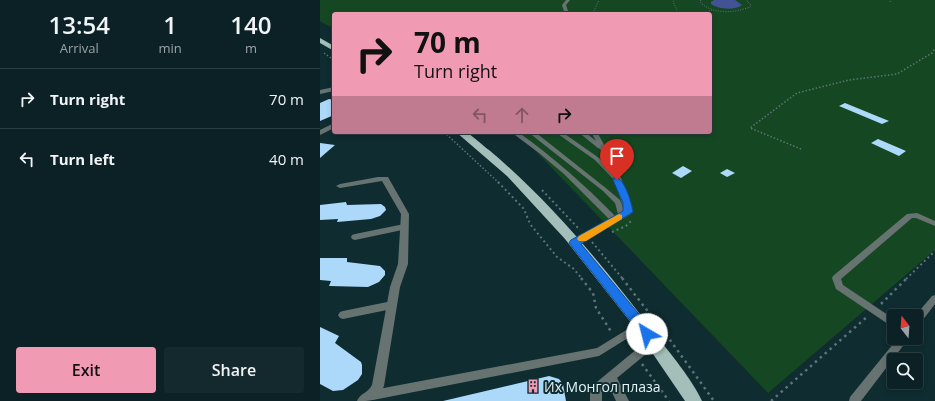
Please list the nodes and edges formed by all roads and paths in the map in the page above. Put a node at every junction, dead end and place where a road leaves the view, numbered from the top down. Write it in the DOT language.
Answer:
graph roads {
  1 [pos="568,0"];
  2 [pos="599,0"];
  3 [pos="674,0"];
  4 [pos="701,0"];
  5 [pos="746,0"];
  6 [pos="713,9"];
  7 [pos="566,12"];
  8 [pos="592,12"];
  9 [pos="675,12"];
  10 [pos="706,12"];
  11 [pos="320,40"];
  12 [pos="935,48"];
  13 [pos="332,49"];
  14 [pos="320,50"];
  15 [pos="332,59"];
  16 [pos="332,89"];
  17 [pos="320,92"];
  18 [pos="332,127"];
  19 [pos="320,133"];
  20 [pos="446,134"];
  21 [pos="463,134"];
  22 [pos="517,134"];
  23 [pos="534,134"];
  24 [pos="561,134"];
  25 [pos="584,134"];
  26 [pos="595,134"];
  27 [pos="602,148"];
  28 [pos="801,148"];
  29 [pos="617,180"];
  30 [pos="340,186"];
  31 [pos="622,215"];
  32 [pos="634,215"];
  33 [pos="614,220"];
  34 [pos="935,224"];
  35 [pos="404,227"];
  36 [pos="606,236"];
  37 [pos="355,237"];
  38 [pos="599,239"];
  39 [pos="574,243"];
  40 [pos="935,251"];
  41 [pos="935,298"];
  42 [pos="392,305"];
  43 [pos="875,311"];
  44 [pos="923,313"];
  45 [pos="343,315"];
  46 [pos="887,319"];
  47 [pos="641,325"];
  48 [pos="619,340"];
  49 [pos="653,342"];
  50 [pos="898,345"];
  51 [pos="635,357"];
  52 [pos="610,377"];
  53 [pos="373,394"];
  54 [pos="690,397"];
  55 [pos="364,401"];
  56 [pos="596,401"];
  57 [pos="623,401"];
  58 [pos="668,401"];
  59 [pos="714,401"];
  60 [pos="771,401"];
  61 [pos="854,401"];
  1 -- 7 [label="street"];
  2 -- 8 [label="path"];
  3 -- 9 [label="path"];
  4 -- 6 [label="path"];
  5 -- 6 [label="path"];
  6 -- 10 [label="path"];
  11 -- 13 [label="main road"];
  12 -- 28 [label="path"];
  14 -- 15 [label="path"];
  16 -- 17 [label="street"];
  18 -- 19 [label="street"];
  20 -- 48 [label="path"];
  21 -- 39 [label="main road"];
  22 -- 33 [label="lane"];
  23 -- 31 [label="lane"];
  24 -- 29 [label="lane"];
  25 -- 27 [label="lane"];
  26 -- 27 [label="lane"];
  27 -- 29 [label="lane"];
  29 -- 31 [label="lane"];
  30 -- 35 [label="street"];
  31 -- 33 [label="lane"];
  32 -- 36 [label="path"];
  33 -- 39 [label="lane"];
  34 -- 43 [label="lane"];
  35 -- 37 [label="lane"];
  35 -- 42 [label="street"];
  38 -- 59 [label="path"];
  39 -- 47 [label="main road"];
  40 -- 43 [label="path"];
  41 -- 44 [label="lane"];
  42 -- 45 [label="lane"];
  42 -- 53 [label="street"];
  43 -- 46 [label="lane"];
  43 -- 60 [label="path"];
  47 -- 48 [label="lane"];
  47 -- 49 [label="main road"];
  48 -- 53 [label="lane"];
  49 -- 51 [label="street"];
  49 -- 54 [label="main road"];
  50 -- 61 [label="lane"];
  51 -- 52 [label="street"];
  51 -- 58 [label="path"];
  52 -- 56 [label="street"];
  52 -- 57 [label="street"];
  53 -- 55 [label="street"];
}
